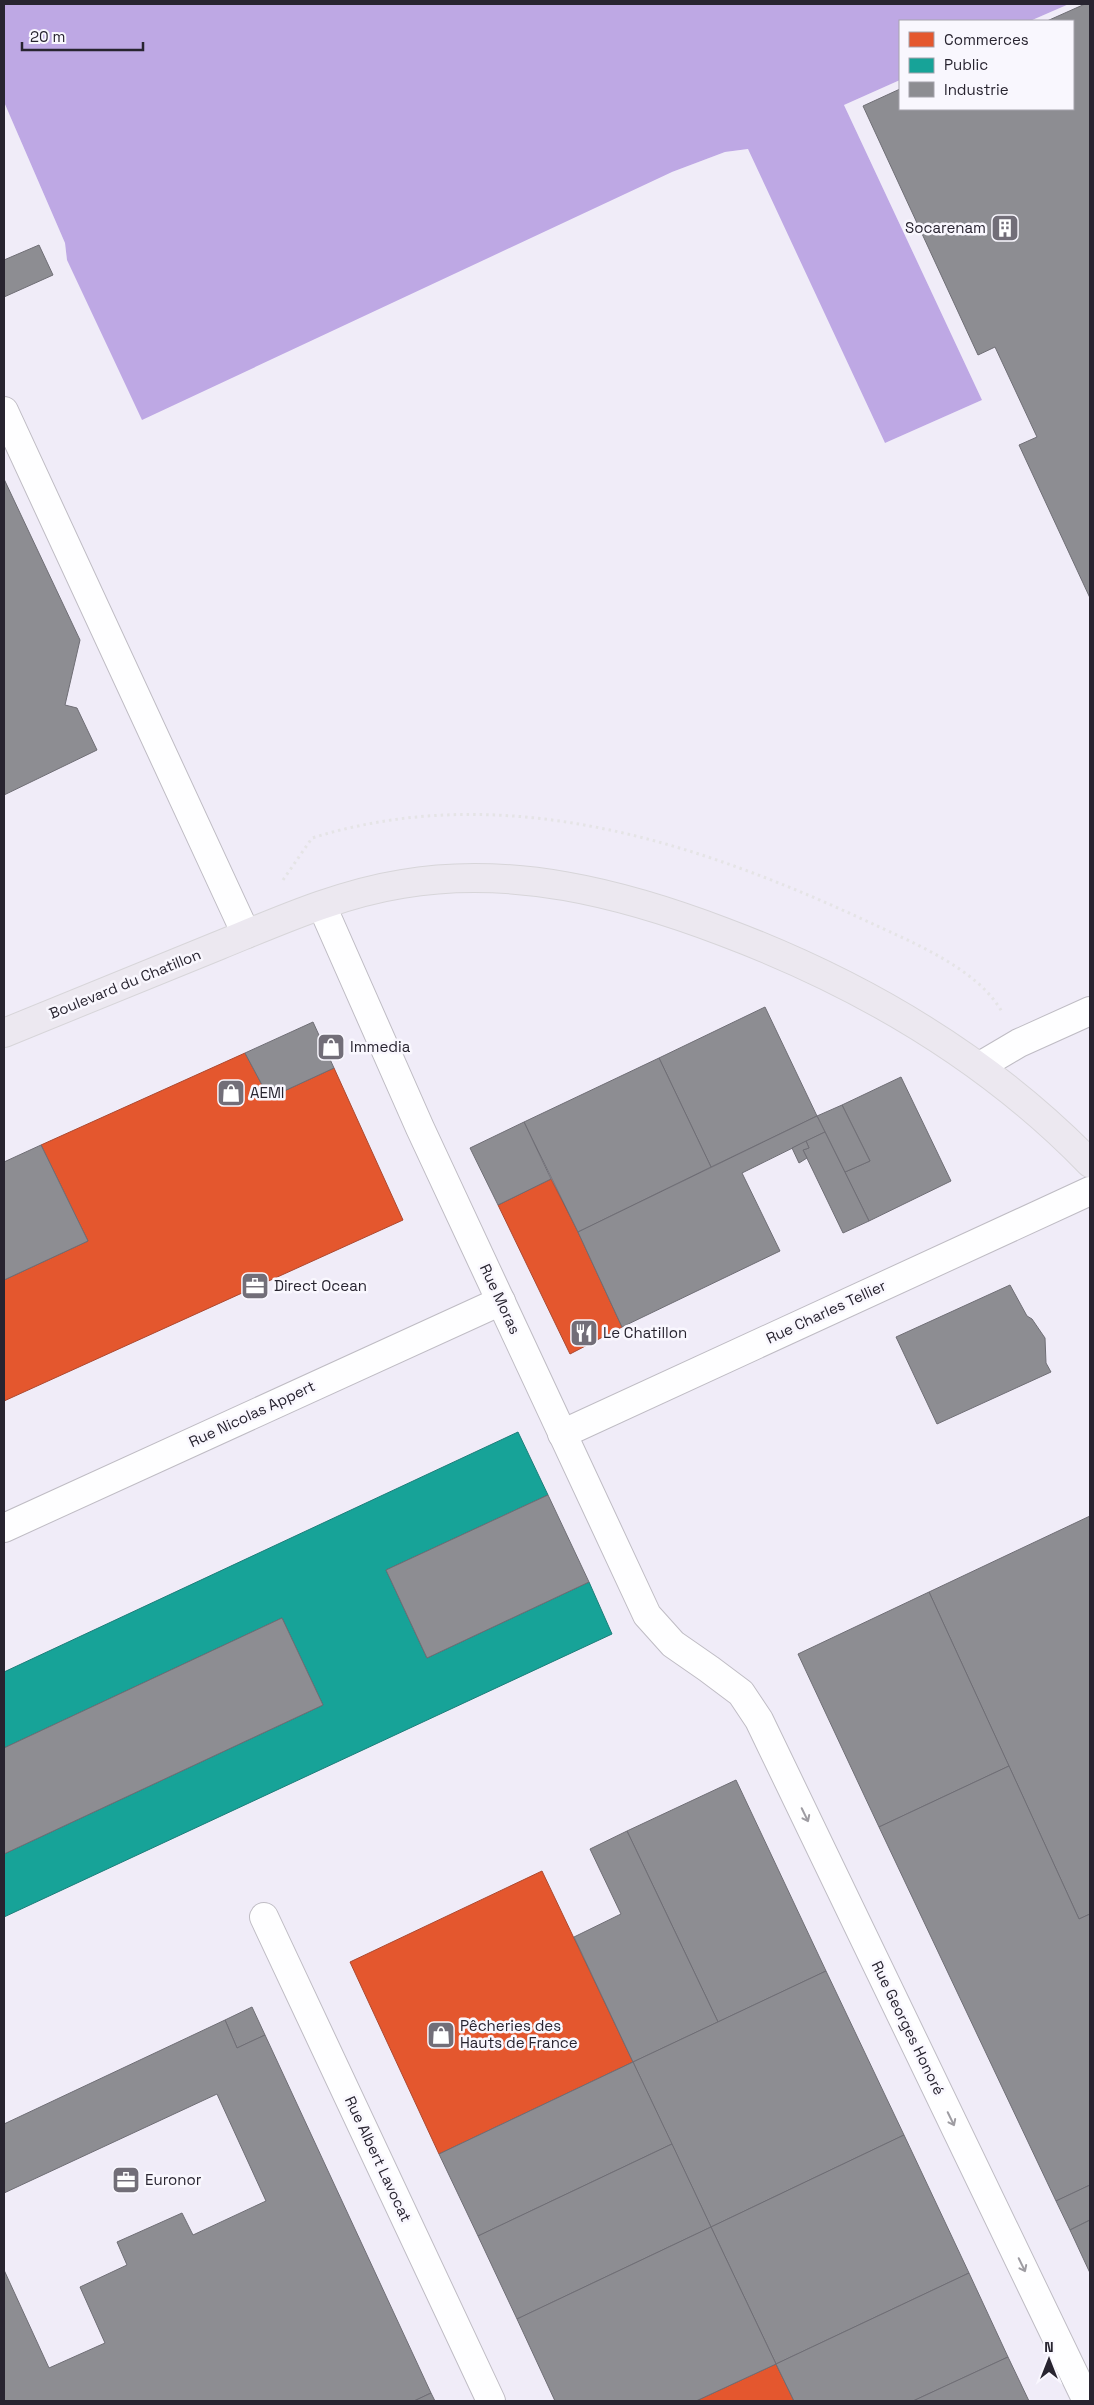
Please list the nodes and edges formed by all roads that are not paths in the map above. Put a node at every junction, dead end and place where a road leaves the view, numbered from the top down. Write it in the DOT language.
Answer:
graph roads {
  1 [pos="4,411"];
  2 [pos="322,906"];
  3 [pos="246,934"];
  4 [pos="1090,1011"];
  5 [pos="4,1033"];
  6 [pos="980,1066"];
  7 [pos="1090,1163"];
  8 [pos="1090,1191"];
  9 [pos="501,1301"];
  10 [pos="562,1434"];
  11 [pos="4,1528"];
  12 [pos="709,1668"];
  13 [pos="264,1918"];
  14 [pos="491,2401"];
  15 [pos="1087,2401"];
  1 -- 3 [label="lane"];
  2 -- 3 [label="main road, Boulevard du Chatillon"];
  2 -- 6 [label="main road, Boulevard du Chatillon"];
  2 -- 9 [label="lane, Rue Moras"];
  3 -- 5 [label="main road, Boulevard du Chatillon"];
  4 -- 6 [label="lane"];
  6 -- 7 [label="main road, Boulevard du Chatillon"];
  8 -- 10 [label="lane, Rue Charles Tellier"];
  9 -- 10 [label="lane, Rue Moras"];
  9 -- 11 [label="lane, Rue Nicolas Appert"];
  10 -- 12 [label="lane, Rue Moras"];
  12 -- 15 [label="lane, Rue Georges Honoré, one-way"];
  13 -- 14 [label="lane, Rue Albert Lavocat"];
}
